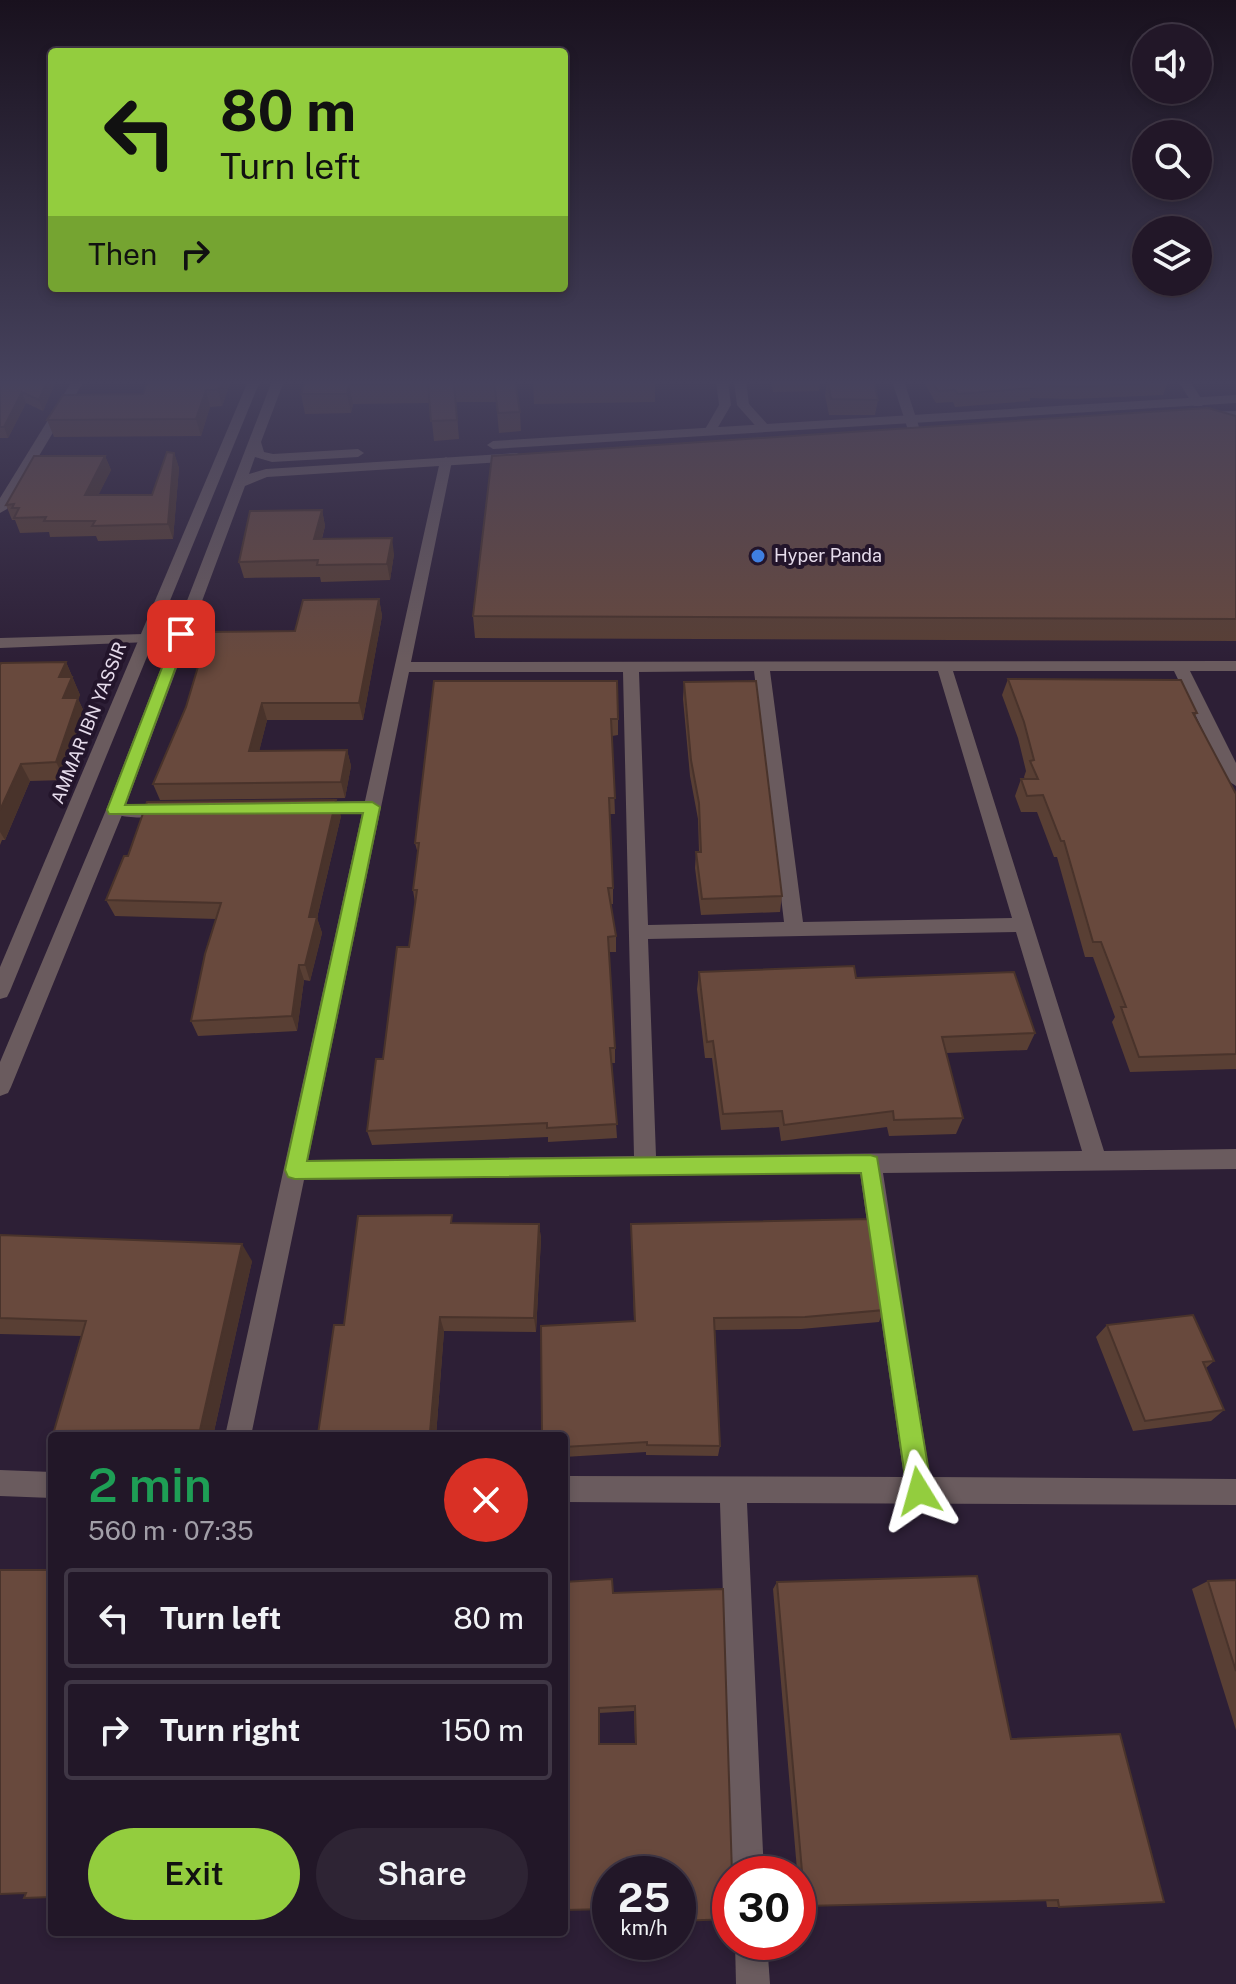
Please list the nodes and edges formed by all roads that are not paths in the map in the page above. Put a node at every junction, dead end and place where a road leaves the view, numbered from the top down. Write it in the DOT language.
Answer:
graph roads {
  1 [pos="22,474"];
  2 [pos="215,474"];
  3 [pos="242,474"];
  4 [pos="264,474"];
  5 [pos="443,474"];
  6 [pos="237,486"];
  7 [pos="0,509"];
  8 [pos="144,639"];
  9 [pos="0,643"];
  10 [pos="1179,665"];
  11 [pos="761,666"];
  12 [pos="944,666"];
  13 [pos="1236,666"];
  14 [pos="402,667"];
  15 [pos="631,667"];
  16 [pos="1236,780"];
  17 [pos="372,807"];
  18 [pos="296,808"];
  19 [pos="190,809"];
  20 [pos="115,810"];
  21 [pos="1024,925"];
  22 [pos="795,930"];
  23 [pos="639,932"];
  24 [pos="0,991"];
  25 [pos="0,1087"];
  26 [pos="1236,1159"];
  27 [pos="1096,1161"];
  28 [pos="870,1164"];
  29 [pos="645,1166"];
  30 [pos="295,1170"];
  31 [pos="239,1432"];
  32 [pos="0,1483"];
  33 [pos="48,1485"];
  34 [pos="568,1489"];
  35 [pos="733,1490"];
  36 [pos="919,1491"];
  37 [pos="1236,1492"];
  38 [pos="747,1856"];
  39 [pos="752,1960"];
  40 [pos="753,1984"];
  1 -- 7 [label="street"];
  2 -- 8 [label="street, AMMAR IBN YASSIR"];
  3 -- 6 [label="street"];
  4 -- 6 [label="street"];
  5 -- 14 [label="street"];
  6 -- 20 [label="street"];
  8 -- 9 [label="street"];
  8 -- 24 [label="street, AMMAR IBN YASSIR"];
  10 -- 12 [label="street"];
  10 -- 13 [label="street"];
  10 -- 16 [label="street"];
  11 -- 12 [label="street"];
  11 -- 15 [label="street"];
  11 -- 22 [label="street"];
  12 -- 21 [label="street"];
  14 -- 15 [label="street"];
  14 -- 17 [label="street"];
  15 -- 23 [label="street"];
  17 -- 18 [label="street"];
  17 -- 30 [label="street"];
  19 -- 20 [label="street"];
  20 -- 25 [label="street"];
  21 -- 22 [label="street"];
  21 -- 27 [label="street"];
  22 -- 23 [label="street"];
  23 -- 29 [label="street"];
  26 -- 27 [label="street"];
  27 -- 28 [label="street"];
  28 -- 29 [label="street"];
  28 -- 36 [label="street"];
  29 -- 30 [label="street"];
  30 -- 31 [label="street"];
  32 -- 33 [label="street"];
  34 -- 35 [label="street"];
  35 -- 36 [label="street"];
  35 -- 38 [label="street"];
  36 -- 37 [label="street"];
  39 -- 40 [label="street"];
}
